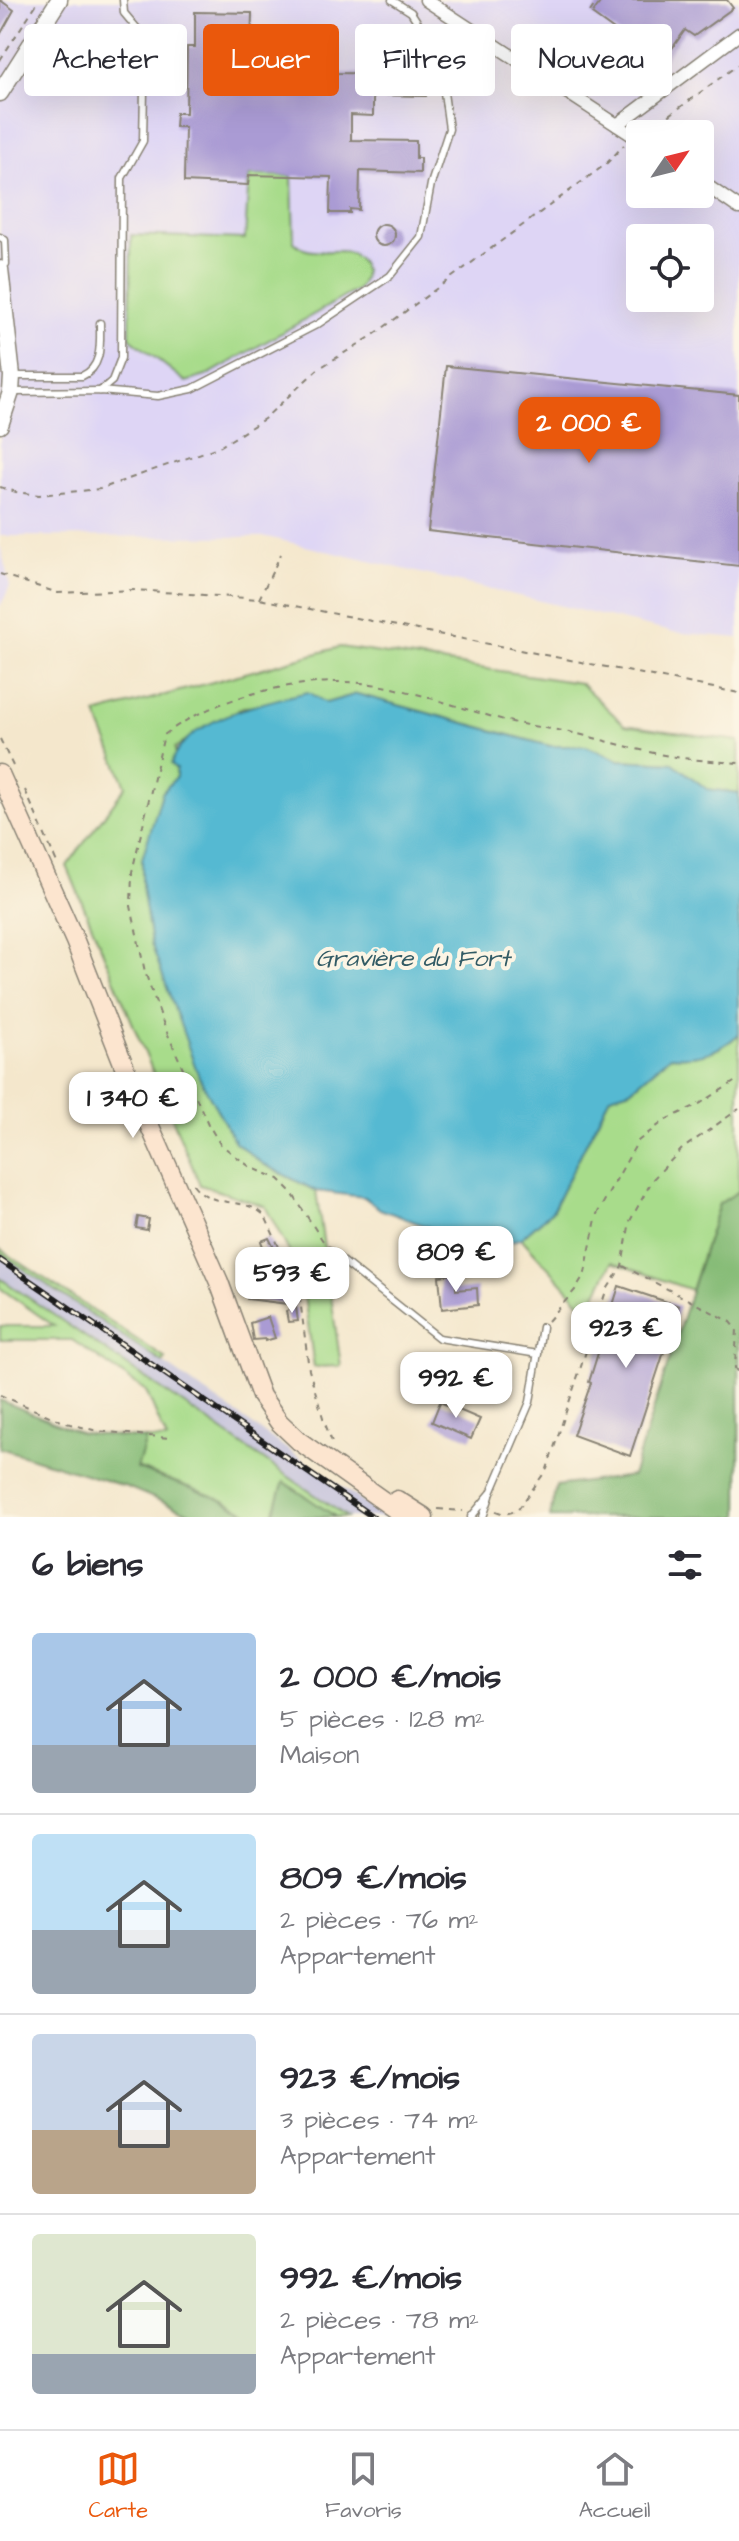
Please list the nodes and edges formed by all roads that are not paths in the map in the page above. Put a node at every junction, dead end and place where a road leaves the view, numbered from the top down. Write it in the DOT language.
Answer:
graph roads {
  1 [pos="59,0"];
  2 [pos="123,0"];
  3 [pos="392,0"];
  4 [pos="426,0"];
  5 [pos="739,34"];
  6 [pos="0,93"];
  7 [pos="617,125"];
  8 [pos="626,131"];
  9 [pos="714,191"];
  10 [pos="739,208"];
  11 [pos="0,237"];
  12 [pos="0,269"];
  13 [pos="100,323"];
  14 [pos="11,384"];
  15 [pos="100,391"];
  16 [pos="0,425"];
  17 [pos="9,776"];
  18 [pos="329,1250"];
  19 [pos="542,1327"];
  20 [pos="538,1354"];
  21 [pos="330,1454"];
  22 [pos="491,1493"];
  23 [pos="429,1513"];
  24 [pos="470,1515"];
  25 [pos="406,1517"];
  26 [pos="483,1517"];
  1 -- 6 [label="street"];
  2 -- 15 [label="lane"];
  3 -- 15 [label="lane"];
  4 -- 7 [label="street"];
  5 -- 7 [label="street"];
  7 -- 8 [label="street"];
  9 -- 10 [label="street"];
  11 -- 12 [label="lane"];
  12 -- 14 [label="street"];
  13 -- 14 [label="lane"];
  14 -- 15 [label="lane"];
  14 -- 16 [label="street"];
  17 -- 21 [label="main road"];
  18 -- 20 [label="lane"];
  19 -- 20 [label="lane"];
  20 -- 22 [label="lane"];
  21 -- 23 [label="main road"];
  21 -- 25 [label="main road"];
  22 -- 24 [label="lane"];
  22 -- 26 [label="lane"];
}
